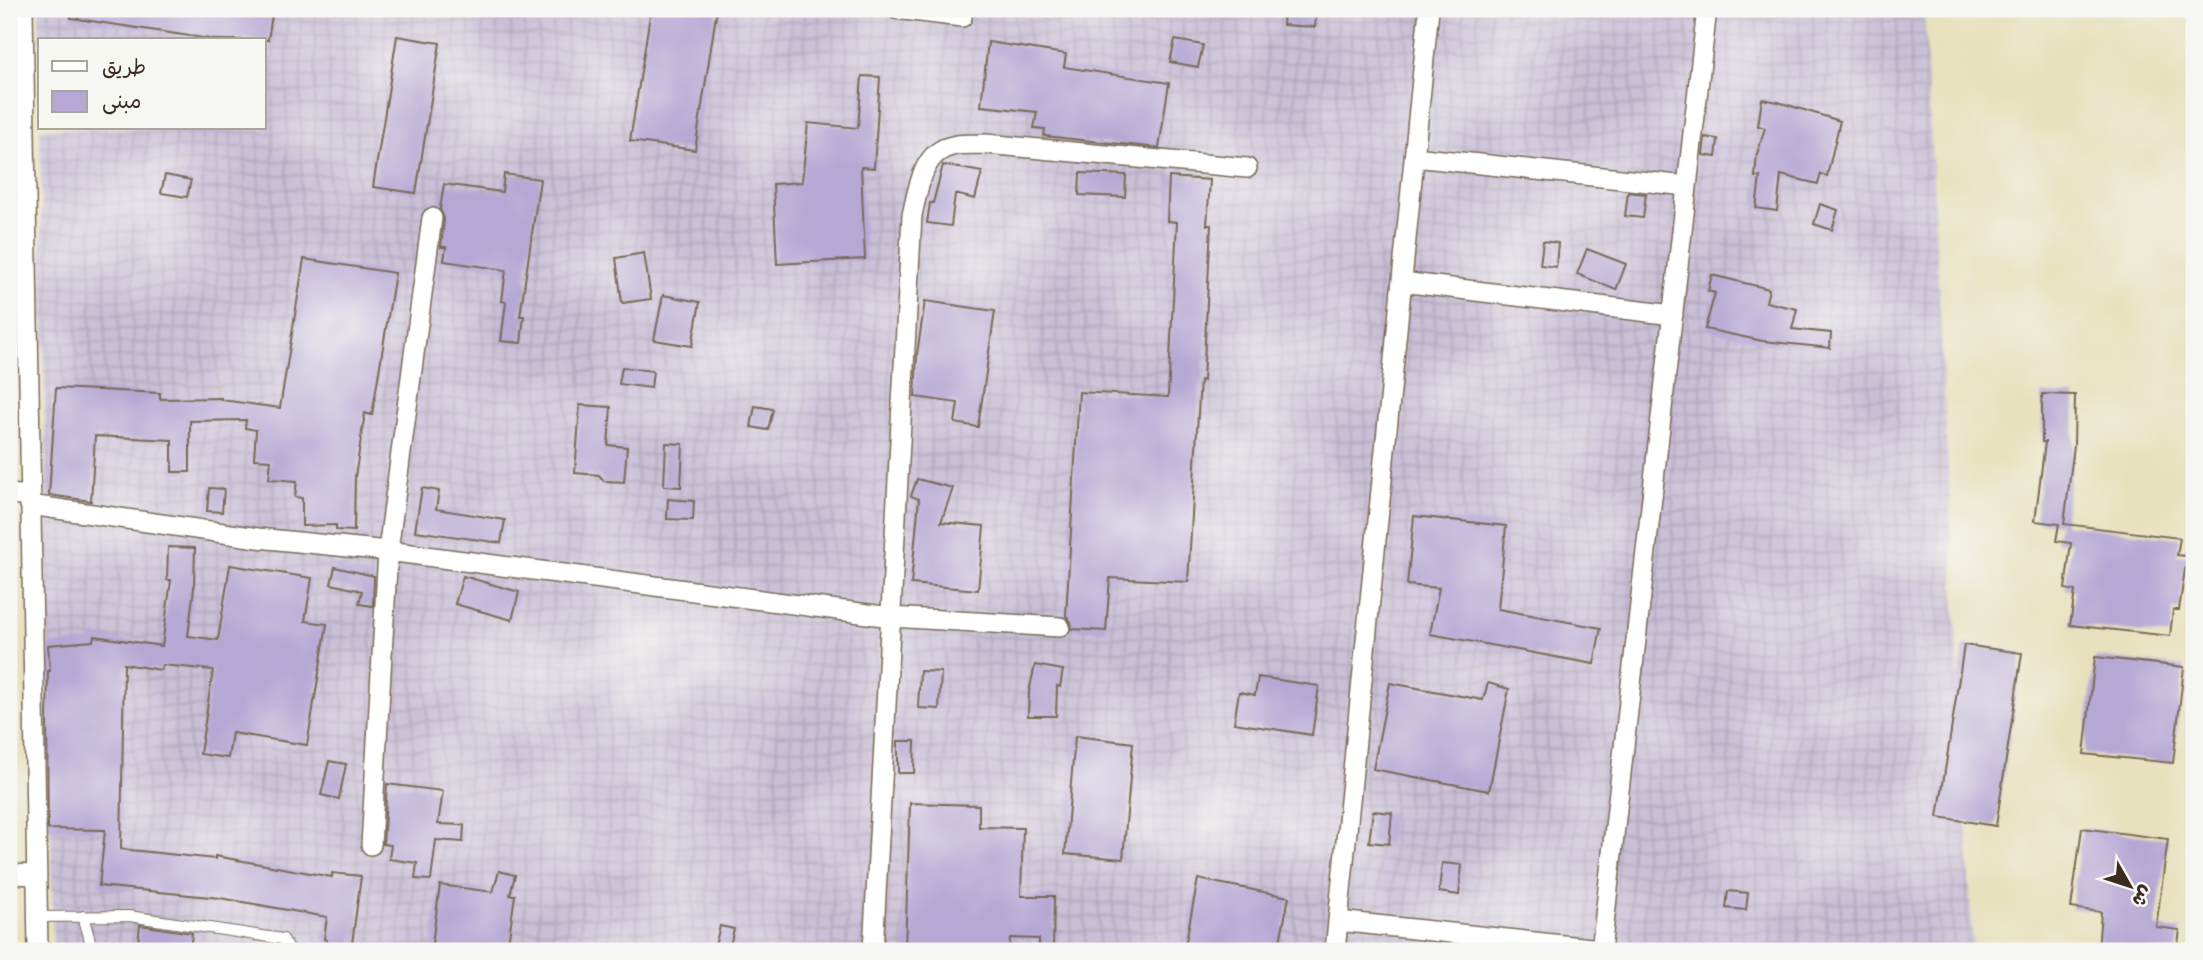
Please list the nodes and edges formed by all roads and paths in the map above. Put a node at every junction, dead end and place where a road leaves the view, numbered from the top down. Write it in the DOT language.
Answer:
graph roads {
  1 [pos="23,9"];
  2 [pos="896,9"];
  3 [pos="963,9"];
  4 [pos="1429,9"];
  5 [pos="1707,9"];
  6 [pos="1414,157"];
  7 [pos="1247,169"];
  8 [pos="1687,186"];
  9 [pos="432,218"];
  10 [pos="1402,282"];
  11 [pos="1673,314"];
  12 [pos="9,494"];
  13 [pos="30,501"];
  14 [pos="388,551"];
  15 [pos="891,617"];
  16 [pos="1060,627"];
  17 [pos="371,845"];
  18 [pos="9,874"];
  19 [pos="37,875"];
  20 [pos="83,916"];
  21 [pos="38,917"];
  22 [pos="1338,921"];
  23 [pos="38,950"];
  24 [pos="1601,950"];
  25 [pos="93,951"];
  26 [pos="290,951"];
  27 [pos="873,951"];
  28 [pos="1335,951"];
  1 -- 13 [label="street"];
  2 -- 3 [label="street"];
  4 -- 6 [label="street"];
  5 -- 8 [label="street"];
  6 -- 8 [label="street"];
  6 -- 10 [label="street"];
  7 -- 15 [label="street"];
  8 -- 11 [label="street"];
  9 -- 14 [label="street"];
  10 -- 11 [label="street"];
  10 -- 22 [label="street"];
  11 -- 24 [label="street"];
  12 -- 13 [label="street"];
  13 -- 14 [label="street"];
  13 -- 19 [label="street"];
  14 -- 15 [label="street"];
  14 -- 17 [label="street"];
  15 -- 16 [label="street"];
  15 -- 27 [label="street"];
  18 -- 19 [label="street"];
  19 -- 21 [label="street"];
  20 -- 21 [label="lane"];
  20 -- 25 [label="lane"];
  20 -- 26 [label="lane"];
  21 -- 23 [label="street"];
  22 -- 24 [label="street"];
  22 -- 28 [label="street"];
}
